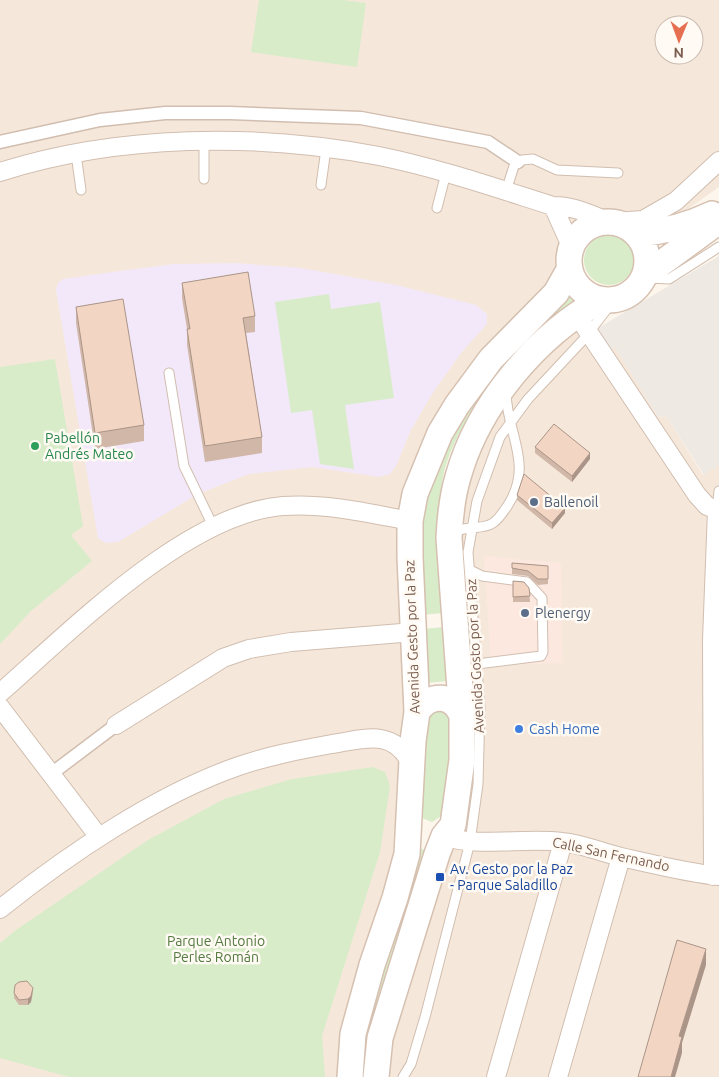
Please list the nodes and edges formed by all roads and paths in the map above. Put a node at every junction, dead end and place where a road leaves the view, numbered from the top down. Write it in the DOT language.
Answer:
graph roads {
  1 [pos="0,142"];
  2 [pos="204,142"];
  3 [pos="326,149"];
  4 [pos="76,154"];
  5 [pos="719,161"];
  6 [pos="518,162"];
  7 [pos="0,172"];
  8 [pos="446,173"];
  9 [pos="618,173"];
  10 [pos="204,179"];
  11 [pos="321,184"];
  12 [pos="82,190"];
  13 [pos="506,191"];
  14 [pos="553,206"];
  15 [pos="437,208"];
  16 [pos="719,210"];
  17 [pos="719,221"];
  18 [pos="611,222"];
  19 [pos="636,234"];
  20 [pos="719,247"];
  21 [pos="570,258"];
  22 [pos="644,277"];
  23 [pos="608,300"];
  24 [pos="582,324"];
  25 [pos="169,373"];
  26 [pos="506,385"];
  27 [pos="510,423"];
  28 [pos="718,491"];
  29 [pos="717,510"];
  30 [pos="410,522"];
  31 [pos="473,527"];
  32 [pos="214,528"];
  33 [pos="449,538"];
  34 [pos="718,539"];
  35 [pos="470,570"];
  36 [pos="414,632"];
  37 [pos="716,640"];
  38 [pos="477,664"];
  39 [pos="0,693"];
  40 [pos="0,707"];
  41 [pos="462,716"];
  42 [pos="416,717"];
  43 [pos="116,725"];
  44 [pos="388,739"];
  45 [pos="716,758"];
  46 [pos="412,763"];
  47 [pos="51,774"];
  48 [pos="409,822"];
  49 [pos="444,836"];
  50 [pos="100,837"];
  51 [pos="470,842"];
  52 [pos="563,842"];
  53 [pos="621,857"];
  54 [pos="716,876"];
  55 [pos="0,909"];
  56 [pos="350,1077"];
  57 [pos="376,1077"];
  58 [pos="403,1077"];
  59 [pos="496,1077"];
  60 [pos="558,1077"];
  1 -- 6 [label="street"];
  2 -- 3 [label="street"];
  2 -- 4 [label="street"];
  2 -- 10 [label="lane"];
  3 -- 8 [label="street"];
  3 -- 11 [label="lane"];
  4 -- 7 [label="street"];
  4 -- 12 [label="lane"];
  5 -- 18 [label="street"];
  6 -- 9 [label="lane"];
  6 -- 13 [label="lane"];
  8 -- 13 [label="street"];
  8 -- 15 [label="lane"];
  13 -- 14 [label="street"];
  14 -- 18 [label="street"];
  14 -- 21 [label="street"];
  16 -- 19 [label="main road"];
  17 -- 22 [label="main road"];
  18 -- 19 [label="main road"];
  18 -- 21 [label="main road"];
  19 -- 22 [label="main road"];
  20 -- 22 [label="lane"];
  21 -- 23 [label="main road"];
  21 -- 30 [label="main road, Avenida Gesto por la Paz"];
  22 -- 23 [label="main road"];
  23 -- 24 [label="main road, Avenida Gosto por la Paz"];
  24 -- 26 [label="main road"];
  24 -- 27 [label="lane, Avenida Gosto por la Paz"];
  24 -- 29 [label="street"];
  25 -- 32 [label="lane"];
  26 -- 27 [label="lane"];
  26 -- 33 [label="main road"];
  27 -- 31 [label="lane, Avenida Gosto por la Paz"];
  27 -- 31 [label="lane"];
  28 -- 29 [label="lane"];
  29 -- 34 [label="street"];
  30 -- 32 [label="street"];
  30 -- 36 [label="main road, Avenida Gesto por la Paz"];
  31 -- 33 [label="lane"];
  31 -- 35 [label="lane, Avenida Gosto por la Paz"];
  32 -- 39 [label="street"];
  33 -- 41 [label="main road"];
  34 -- 37 [label="street"];
  35 -- 38 [label="lane, Avenida Gosto por la Paz"];
  35 -- 38 [label="lane"];
  36 -- 42 [label="main road, Avenida Gesto por la Paz"];
  36 -- 43 [label="street"];
  37 -- 45 [label="street"];
  38 -- 51 [label="lane, Avenida Gosto por la Paz"];
  40 -- 47 [label="street"];
  41 -- 42 [label="main road"];
  41 -- 49 [label="main road"];
  42 -- 44 [label="street"];
  42 -- 46 [label="main road, Avenida Gesto por la Paz"];
  43 -- 47 [label="street"];
  44 -- 46 [label="street"];
  44 -- 50 [label="street"];
  45 -- 54 [label="street"];
  46 -- 48 [label="main road, Avenida Gesto por la Paz"];
  47 -- 50 [label="street"];
  48 -- 49 [label="main road"];
  48 -- 56 [label="main road, Avenida Gesto por la Paz"];
  49 -- 51 [label="street, Calle San Fernando"];
  49 -- 57 [label="main road"];
  50 -- 55 [label="street"];
  51 -- 52 [label="street, Calle San Fernando"];
  51 -- 58 [label="lane, Avenida Gosto por la Paz"];
  52 -- 53 [label="street, Calle San Fernando"];
  52 -- 59 [label="street"];
  53 -- 54 [label="street, Calle San Fernando"];
  53 -- 60 [label="street"];
}
